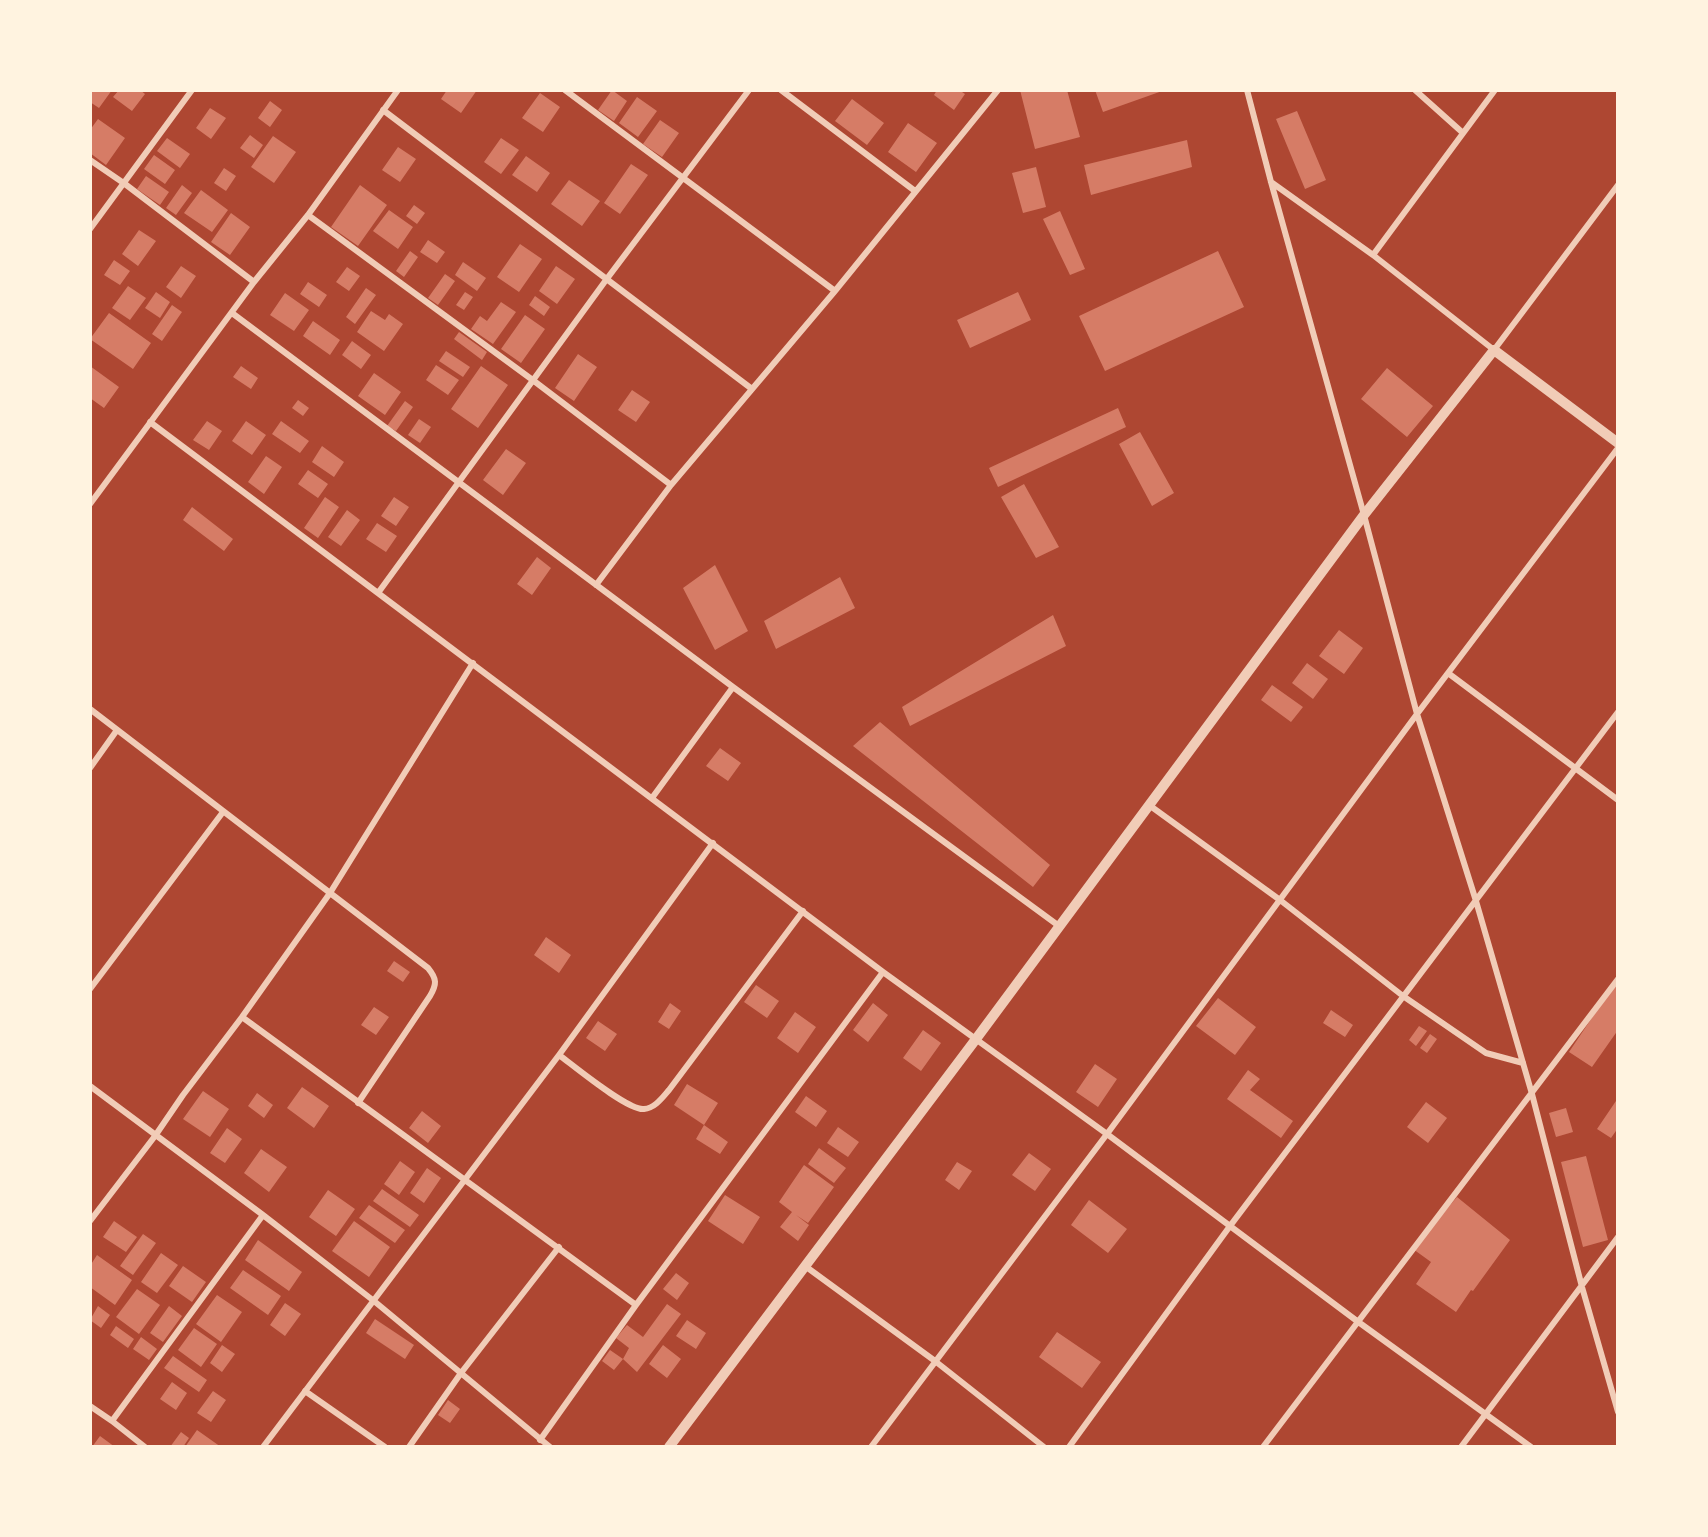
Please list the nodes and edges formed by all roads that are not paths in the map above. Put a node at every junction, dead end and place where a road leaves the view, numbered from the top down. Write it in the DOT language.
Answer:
graph roads {
  1 [pos="192,90"];
  2 [pos="398,90"];
  3 [pos="565,90"];
  4 [pos="749,90"];
  5 [pos="781,90"];
  6 [pos="998,90"];
  7 [pos="1248,90"];
  8 [pos="1415,90"];
  9 [pos="1495,90"];
  10 [pos="383,110"];
  11 [pos="1463,133"];
  12 [pos="90,160"];
  13 [pos="683,178"];
  14 [pos="1271,182"];
  15 [pos="124,184"];
  16 [pos="1618,185"];
  17 [pos="915,191"];
  18 [pos="308,215"];
  19 [pos="90,229"];
  20 [pos="1373,255"];
  21 [pos="606,280"];
  22 [pos="254,282"];
  23 [pos="835,291"];
  24 [pos="232,313"];
  25 [pos="1494,350"];
  26 [pos="534,381"];
  27 [pos="752,389"];
  28 [pos="150,422"];
  29 [pos="1618,443"];
  30 [pos="1618,448"];
  31 [pos="458,481"];
  32 [pos="671,485"];
  33 [pos="90,504"];
  34 [pos="1364,515"];
  35 [pos="596,585"];
  36 [pos="378,593"];
  37 [pos="472,663"];
  38 [pos="1448,673"];
  39 [pos="732,687"];
  40 [pos="90,709"];
  41 [pos="1618,712"];
  42 [pos="1417,714"];
  43 [pos="117,730"];
  44 [pos="90,768"];
  45 [pos="1575,769"];
  46 [pos="652,798"];
  47 [pos="1618,800"];
  48 [pos="1149,805"];
  49 [pos="223,812"];
  50 [pos="713,843"];
  51 [pos="330,893"];
  52 [pos="1280,900"];
  53 [pos="1476,901"];
  54 [pos="803,911"];
  55 [pos="1059,926"];
  56 [pos="883,972"];
  57 [pos="1618,979"];
  58 [pos="90,989"];
  59 [pos="1403,996"];
  60 [pos="242,1017"];
  61 [pos="976,1038"];
  62 [pos="559,1055"];
  63 [pos="1523,1063"];
  64 [pos="90,1086"];
  65 [pos="1532,1094"];
  66 [pos="358,1103"];
  67 [pos="1107,1134"];
  68 [pos="155,1136"];
  69 [pos="464,1178"];
  70 [pos="263,1215"];
  71 [pos="90,1221"];
  72 [pos="1230,1226"];
  73 [pos="1618,1237"];
  74 [pos="559,1247"];
  75 [pos="806,1266"];
  76 [pos="1582,1287"];
  77 [pos="374,1301"];
  78 [pos="636,1305"];
  79 [pos="1357,1321"];
  80 [pos="935,1361"];
  81 [pos="461,1373"];
  82 [pos="304,1391"];
  83 [pos="90,1406"];
  84 [pos="1618,1412"];
  85 [pos="1485,1414"];
  86 [pos="112,1421"];
  87 [pos="540,1440"];
  88 [pos="145,1447"];
  89 [pos="263,1447"];
  90 [pos="385,1447"];
  91 [pos="409,1447"];
  92 [pos="550,1447"];
  93 [pos="669,1447"];
  94 [pos="871,1447"];
  95 [pos="1044,1447"];
  96 [pos="1069,1447"];
  97 [pos="1263,1447"];
  98 [pos="1461,1447"];
  99 [pos="1531,1447"];
  1 -- 15 [label="street"];
  2 -- 10 [label="street"];
  3 -- 13 [label="street"];
  4 -- 13 [label="street"];
  5 -- 17 [label="street"];
  6 -- 17 [label="street"];
  7 -- 14 [label="street"];
  8 -- 11 [label="street"];
  9 -- 11 [label="street"];
  10 -- 18 [label="street"];
  10 -- 21 [label="street"];
  11 -- 20 [label="street"];
  12 -- 15 [label="street"];
  13 -- 21 [label="street"];
  13 -- 23 [label="street"];
  14 -- 20 [label="street"];
  14 -- 34 [label="street"];
  15 -- 19 [label="street"];
  15 -- 22 [label="street"];
  16 -- 25 [label="street"];
  17 -- 23 [label="street"];
  18 -- 22 [label="street"];
  18 -- 26 [label="street"];
  20 -- 25 [label="street"];
  21 -- 26 [label="street"];
  21 -- 27 [label="street"];
  22 -- 24 [label="street"];
  23 -- 27 [label="street"];
  24 -- 28 [label="street"];
  24 -- 31 [label="street"];
  25 -- 29 [label="street"];
  25 -- 34 [label="street"];
  26 -- 31 [label="street"];
  26 -- 32 [label="street"];
  27 -- 32 [label="street"];
  28 -- 33 [label="street"];
  28 -- 36 [label="street"];
  30 -- 38 [label="street"];
  31 -- 35 [label="street"];
  31 -- 36 [label="street"];
  32 -- 35 [label="street"];
  34 -- 42 [label="street"];
  34 -- 48 [label="street"];
  35 -- 39 [label="street"];
  36 -- 37 [label="street"];
  37 -- 46 [label="street"];
  37 -- 51 [label="street"];
  38 -- 42 [label="street"];
  38 -- 45 [label="street"];
  39 -- 46 [label="street"];
  39 -- 55 [label="street"];
  40 -- 43 [label="street"];
  41 -- 45 [label="street"];
  42 -- 52 [label="street"];
  42 -- 53 [label="street"];
  43 -- 44 [label="street"];
  43 -- 49 [label="street"];
  45 -- 47 [label="street"];
  45 -- 53 [label="street"];
  46 -- 50 [label="street"];
  48 -- 52 [label="street"];
  48 -- 55 [label="street"];
  49 -- 51 [label="street"];
  49 -- 58 [label="street"];
  50 -- 54 [label="street"];
  50 -- 62 [label="street"];
  51 -- 60 [label="street"];
  51 -- 66 [label="street"];
  52 -- 59 [label="street"];
  52 -- 67 [label="street"];
  53 -- 59 [label="street"];
  53 -- 63 [label="street"];
  54 -- 56 [label="street"];
  54 -- 62 [label="street"];
  55 -- 61 [label="street"];
  56 -- 61 [label="street"];
  56 -- 78 [label="street"];
  57 -- 65 [label="street"];
  59 -- 63 [label="street"];
  59 -- 72 [label="street"];
  60 -- 66 [label="street"];
  60 -- 68 [label="street"];
  61 -- 67 [label="street"];
  61 -- 75 [label="street"];
  62 -- 69 [label="street"];
  63 -- 65 [label="street"];
  64 -- 68 [label="street"];
  65 -- 76 [label="street"];
  65 -- 79 [label="street"];
  66 -- 69 [label="street"];
  67 -- 72 [label="street"];
  67 -- 80 [label="street"];
  68 -- 70 [label="street"];
  68 -- 71 [label="street"];
  69 -- 74 [label="street"];
  69 -- 77 [label="street"];
  70 -- 77 [label="street"];
  70 -- 86 [label="street"];
  72 -- 79 [label="street"];
  72 -- 96 [label="street"];
  73 -- 76 [label="street"];
  74 -- 78 [label="street"];
  74 -- 81 [label="street"];
  75 -- 80 [label="street"];
  75 -- 93 [label="street"];
  76 -- 84 [label="street"];
  76 -- 85 [label="street"];
  77 -- 81 [label="street"];
  77 -- 82 [label="street"];
  78 -- 87 [label="street"];
  79 -- 85 [label="street"];
  79 -- 97 [label="street"];
  80 -- 94 [label="street"];
  80 -- 95 [label="street"];
  81 -- 87 [label="street"];
  81 -- 91 [label="street"];
  82 -- 89 [label="street"];
  82 -- 90 [label="street"];
  83 -- 86 [label="street"];
  85 -- 98 [label="street"];
  85 -- 99 [label="street"];
  86 -- 88 [label="street"];
  87 -- 92 [label="street"];
}
